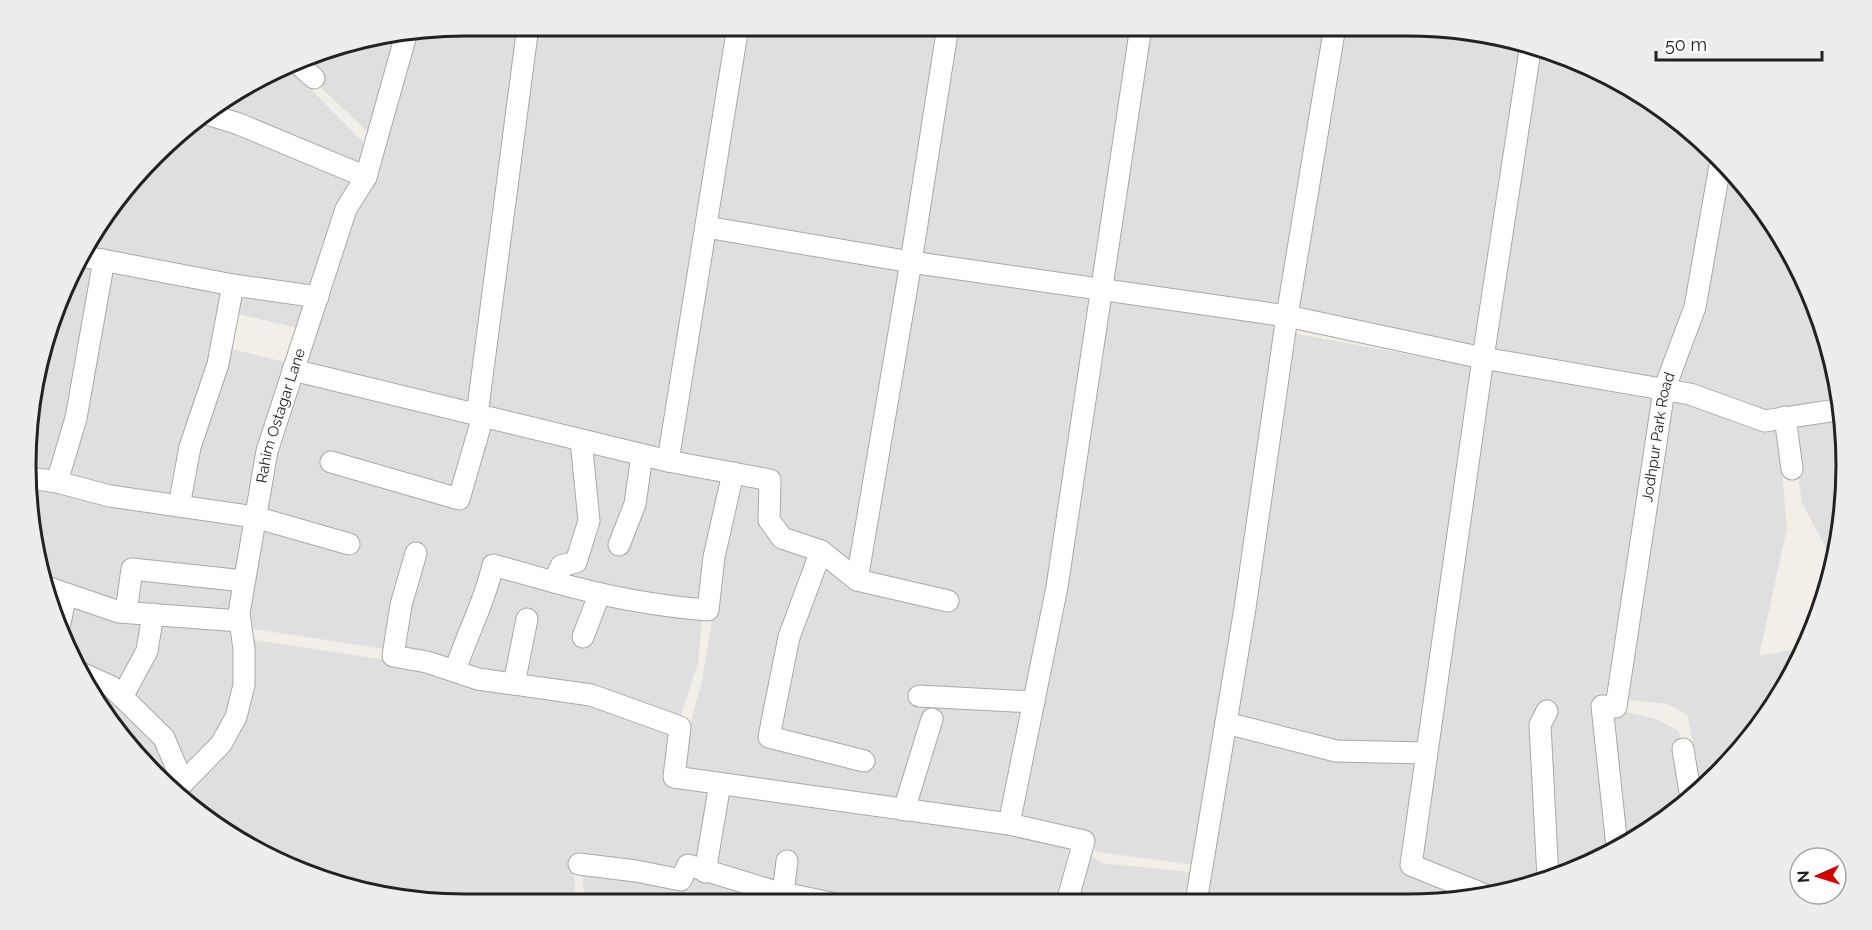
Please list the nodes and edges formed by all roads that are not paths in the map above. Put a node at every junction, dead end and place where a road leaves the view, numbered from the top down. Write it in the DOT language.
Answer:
graph roads {
  1 [pos="527,36"];
  2 [pos="736,36"];
  3 [pos="946,36"];
  4 [pos="1139,36"];
  5 [pos="1333,36"];
  6 [pos="404,41"];
  7 [pos="1529,54"];
  8 [pos="303,68"];
  9 [pos="314,78"];
  10 [pos="215,117"];
  11 [pos="1719,171"];
  12 [pos="366,177"];
  13 [pos="706,227"];
  14 [pos="89,257"];
  15 [pos="104,260"];
  16 [pos="911,262"];
  17 [pos="232,285"];
  18 [pos="1101,288"];
  19 [pos="318,297"];
  20 [pos="1287,316"];
  21 [pos="1483,358"];
  22 [pos="293,370"];
  23 [pos="1664,390"];
  24 [pos="1832,410"];
  25 [pos="480,416"];
  26 [pos="1785,417"];
  27 [pos="581,440"];
  28 [pos="642,455"];
  29 [pos="668,461"];
  30 [pos="331,462"];
  31 [pos="1792,469"];
  32 [pos="733,473"];
  33 [pos="36,479"];
  34 [pos="57,482"];
  35 [pos="179,506"];
  36 [pos="255,517"];
  37 [pos="349,544"];
  38 [pos="619,545"];
  39 [pos="821,551"];
  40 [pos="416,553"];
  41 [pos="857,580"];
  42 [pos="244,582"];
  43 [pos="554,582"];
  44 [pos="58,591"];
  45 [pos="599,595"];
  46 [pos="948,601"];
  47 [pos="126,612"];
  48 [pos="153,614"];
  49 [pos="527,619"];
  50 [pos="240,621"];
  51 [pos="583,637"];
  52 [pos="455,671"];
  53 [pos="94,682"];
  54 [pos="514,684"];
  55 [pos="919,696"];
  56 [pos="122,697"];
  57 [pos="1034,702"];
  58 [pos="1547,711"];
  59 [pos="932,719"];
  60 [pos="1226,723"];
  61 [pos="1683,749"];
  62 [pos="1426,753"];
  63 [pos="864,760"];
  64 [pos="178,784"];
  65 [pos="720,784"];
  66 [pos="1693,785"];
  67 [pos="180,786"];
  68 [pos="904,810"];
  69 [pos="1010,825"];
  70 [pos="1616,840"];
  71 [pos="787,861"];
  72 [pos="579,864"];
  73 [pos="1548,870"];
  74 [pos="705,872"];
  75 [pos="1470,889"];
  76 [pos="783,893"];
  77 [pos="788,894"];
  78 [pos="1069,894"];
  79 [pos="1197,894"];
  1 -- 25 [label="street"];
  2 -- 13 [label="street"];
  3 -- 16 [label="street"];
  4 -- 18 [label="street"];
  5 -- 20 [label="street"];
  6 -- 12 [label="street, Rahim Ostagar Lane"];
  7 -- 21 [label="street"];
  8 -- 9 [label="street"];
  10 -- 12 [label="street"];
  11 -- 23 [label="street, Jodhpur Park Road"];
  12 -- 19 [label="street, Rahim Ostagar Lane"];
  13 -- 16 [label="street"];
  13 -- 29 [label="street"];
  14 -- 15 [label="street"];
  15 -- 17 [label="street"];
  15 -- 34 [label="street"];
  16 -- 18 [label="street"];
  16 -- 41 [label="street"];
  17 -- 19 [label="street"];
  17 -- 35 [label="street"];
  18 -- 20 [label="street"];
  18 -- 57 [label="street"];
  19 -- 22 [label="street, Rahim Ostagar Lane"];
  20 -- 21 [label="street"];
  20 -- 60 [label="street"];
  21 -- 23 [label="street"];
  21 -- 62 [label="street"];
  22 -- 25 [label="street"];
  22 -- 36 [label="street, Rahim Ostagar Lane"];
  23 -- 26 [label="street"];
  23 -- 70 [label="street, Jodhpur Park Road"];
  24 -- 26 [label="street"];
  25 -- 27 [label="street"];
  25 -- 30 [label="street"];
  26 -- 31 [label="street"];
  27 -- 28 [label="street"];
  27 -- 43 [label="street"];
  28 -- 29 [label="street"];
  28 -- 38 [label="street"];
  29 -- 32 [label="street"];
  32 -- 39 [label="street"];
  32 -- 45 [label="street"];
  33 -- 34 [label="street"];
  34 -- 35 [label="street"];
  35 -- 36 [label="street"];
  36 -- 37 [label="street"];
  36 -- 42 [label="street, Rahim Ostagar Lane"];
  39 -- 41 [label="street"];
  39 -- 63 [label="street"];
  40 -- 52 [label="street"];
  41 -- 46 [label="street"];
  42 -- 47 [label="street"];
  42 -- 50 [label="street, Rahim Ostagar Lane"];
  43 -- 45 [label="street"];
  43 -- 52 [label="street"];
  44 -- 47 [label="street"];
  45 -- 51 [label="street"];
  47 -- 48 [label="street"];
  48 -- 50 [label="street"];
  48 -- 56 [label="street"];
  49 -- 54 [label="street"];
  50 -- 67 [label="street, Rahim Ostagar Lane"];
  52 -- 54 [label="street"];
  53 -- 56 [label="street"];
  54 -- 65 [label="street"];
  55 -- 57 [label="street"];
  56 -- 64 [label="street"];
  57 -- 69 [label="street"];
  58 -- 73 [label="street"];
  59 -- 68 [label="street"];
  60 -- 62 [label="street"];
  60 -- 79 [label="street"];
  61 -- 66 [label="street"];
  62 -- 75 [label="street"];
  65 -- 68 [label="street"];
  65 -- 74 [label="street"];
  68 -- 69 [label="street"];
  69 -- 78 [label="street"];
  71 -- 76 [label="street"];
  72 -- 74 [label="street"];
  74 -- 76 [label="street"];
  76 -- 77 [label="street"];
}
